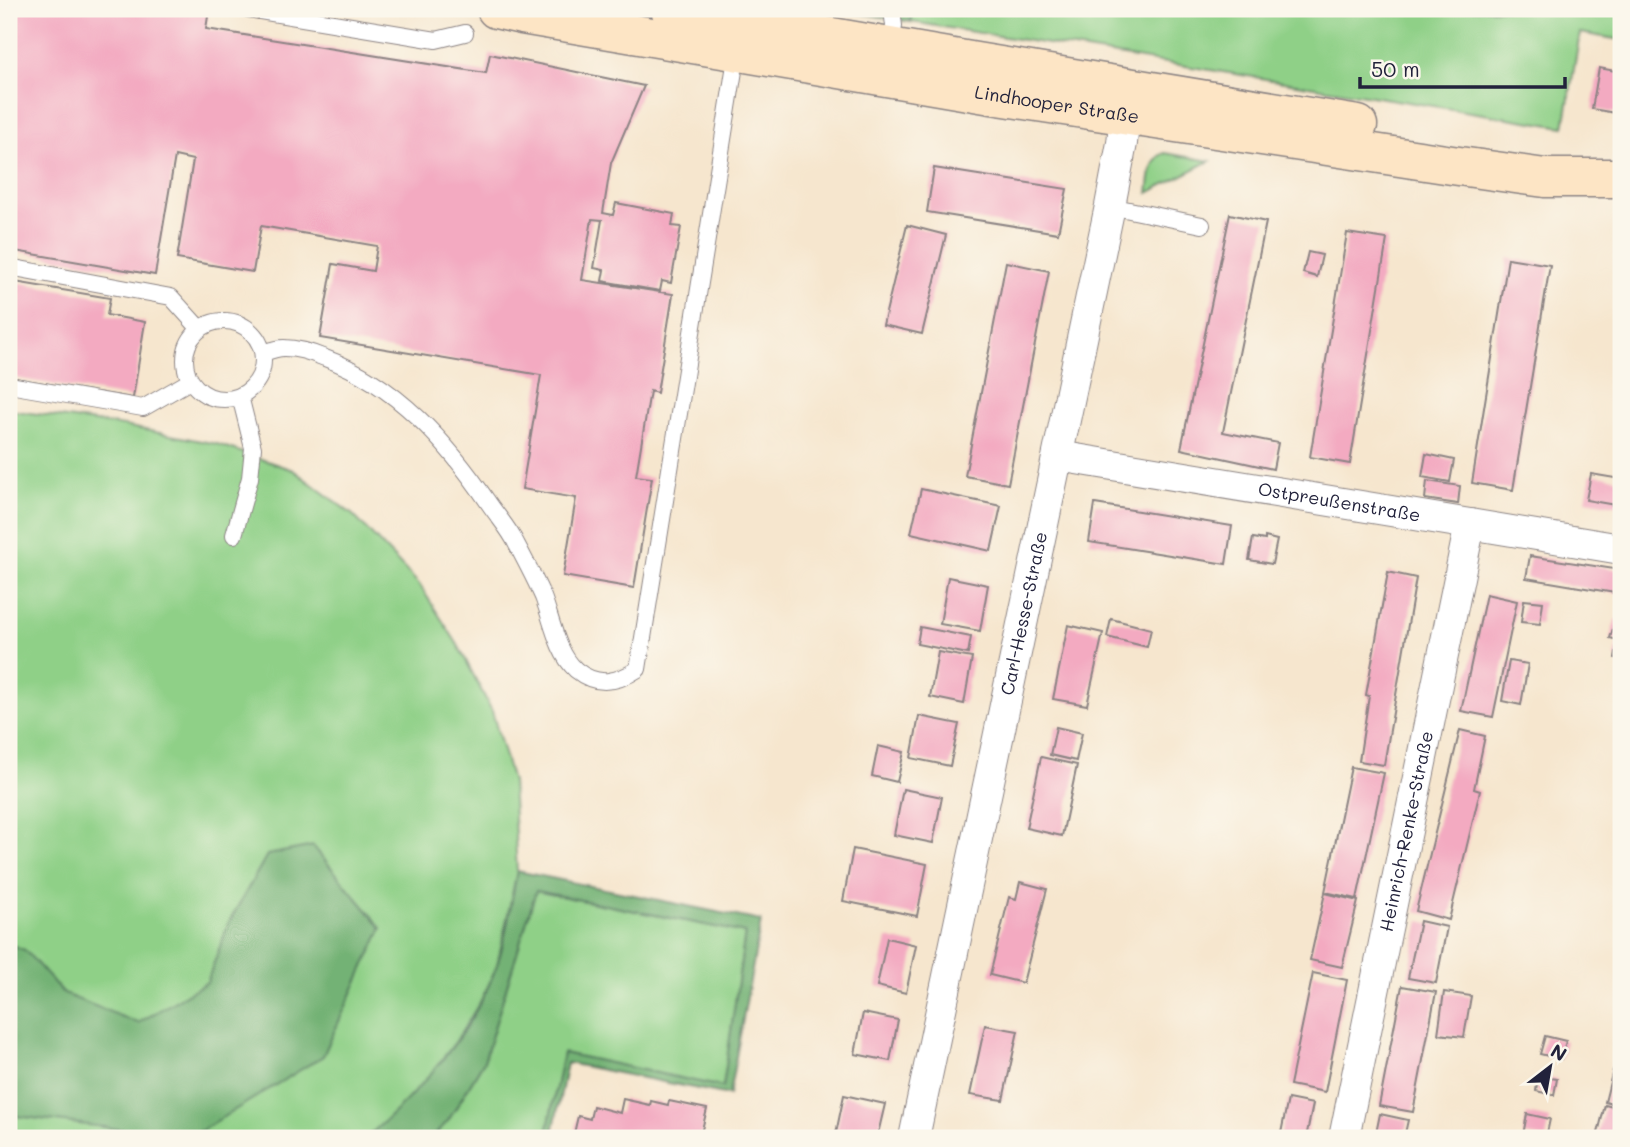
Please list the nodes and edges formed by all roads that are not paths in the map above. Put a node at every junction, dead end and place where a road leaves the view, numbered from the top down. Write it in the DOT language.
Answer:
graph roads {
  1 [pos="248,9"];
  2 [pos="496,9"];
  3 [pos="670,9"];
  4 [pos="892,9"];
  5 [pos="466,33"];
  6 [pos="739,36"];
  7 [pos="889,62"];
  8 [pos="1127,102"];
  9 [pos="1621,177"];
  10 [pos="1110,206"];
  11 [pos="1202,225"];
  12 [pos="9,267"];
  13 [pos="199,328"];
  14 [pos="263,352"];
  15 [pos="190,381"];
  16 [pos="9,385"];
  17 [pos="240,396"];
  18 [pos="1058,456"];
  19 [pos="1470,524"];
  20 [pos="234,535"];
  21 [pos="1621,549"];
  22 [pos="914,1138"];
  23 [pos="1344,1138"];
  1 -- 5 [label="lane"];
  2 -- 6 [label="main road, Lindhooper Straße"];
  3 -- 6 [label="main road, Lindhooper Straße"];
  4 -- 7 [label="lane"];
  6 -- 7 [label="main road, Lindhooper Straße"];
  6 -- 14 [label="lane"];
  7 -- 8 [label="main road, Lindhooper Straße"];
  8 -- 9 [label="main road, Lindhooper Straße"];
  8 -- 10 [label="street, Carl-Hesse-Straße"];
  10 -- 11 [label="lane"];
  10 -- 18 [label="street, Carl-Hesse-Straße"];
  12 -- 13 [label="lane"];
  13 -- 14 [label="lane"];
  13 -- 15 [label="lane"];
  14 -- 17 [label="lane"];
  15 -- 16 [label="lane"];
  15 -- 17 [label="lane"];
  17 -- 20 [label="lane"];
  18 -- 19 [label="street, Ostpreußenstraße"];
  18 -- 22 [label="street, Carl-Hesse-Straße"];
  19 -- 21 [label="street, Ostpreußenstraße"];
  19 -- 23 [label="street, Heinrich-Renke-Straße"];
}
